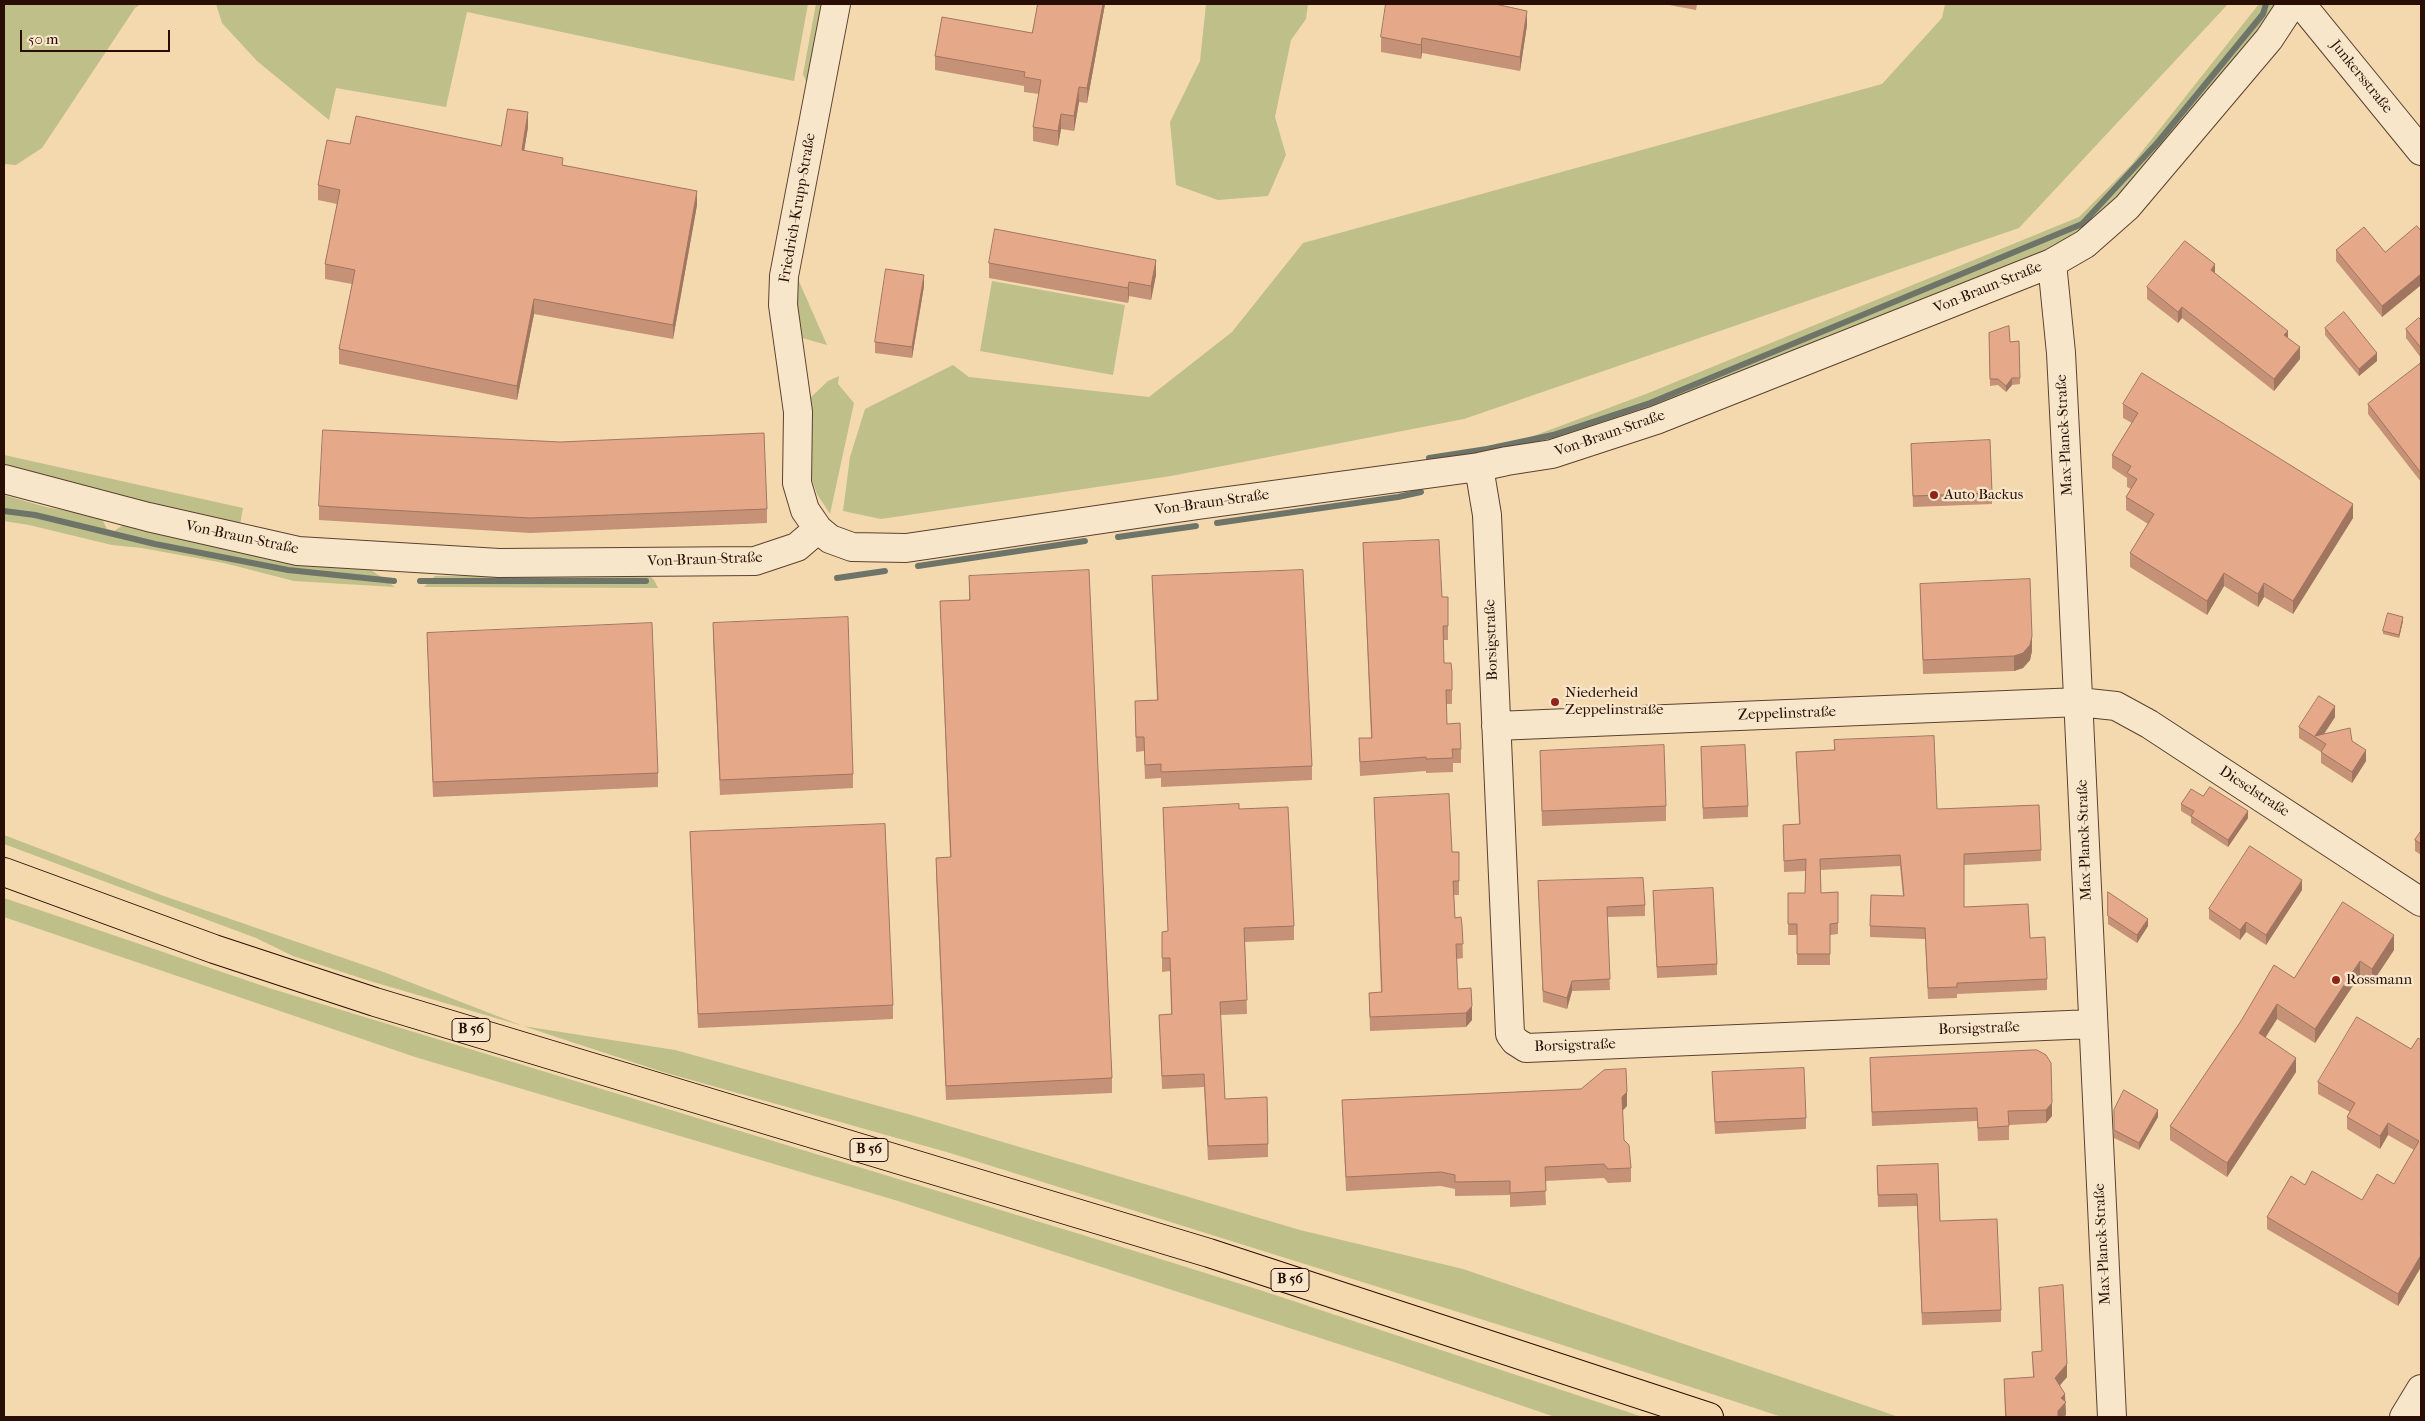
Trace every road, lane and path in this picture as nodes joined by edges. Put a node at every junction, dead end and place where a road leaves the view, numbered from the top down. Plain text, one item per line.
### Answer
1 (836, 4) edge
2 (2292, 4) edge
3 (2301, 4) edge
4 (2421, 151) edge
5 (2052, 262) junction
6 (1479, 467) junction
7 (4, 479) edge
8 (818, 529) junction
9 (2079, 702) junction
10 (1496, 726) junction
11 (4, 872) edge
12 (2421, 902) edge
13 (2092, 1024) junction
14 (2421, 1389) edge
15 (1709, 1417) edge
16 (2112, 1417) edge
17 (2404, 1417) edge

1 - 8 street, Friedrich-Krupp-Straße
2 - 5 street, Von-Braun-Straße
3 - 4 street, Junkersstraße
5 - 6 street, Von-Braun-Straße
5 - 9 street, Max-Planck-Straße
6 - 8 street, Von-Braun-Straße
6 - 10 street, Borsigstraße
7 - 8 street, Von-Braun-Straße
9 - 10 street, Zeppelinstraße
9 - 12 street, Dieselstraße
9 - 13 street, Max-Planck-Straße
10 - 13 street, Borsigstraße
11 - 15 highway, B 56
13 - 16 street, Max-Planck-Straße
14 - 17 street

